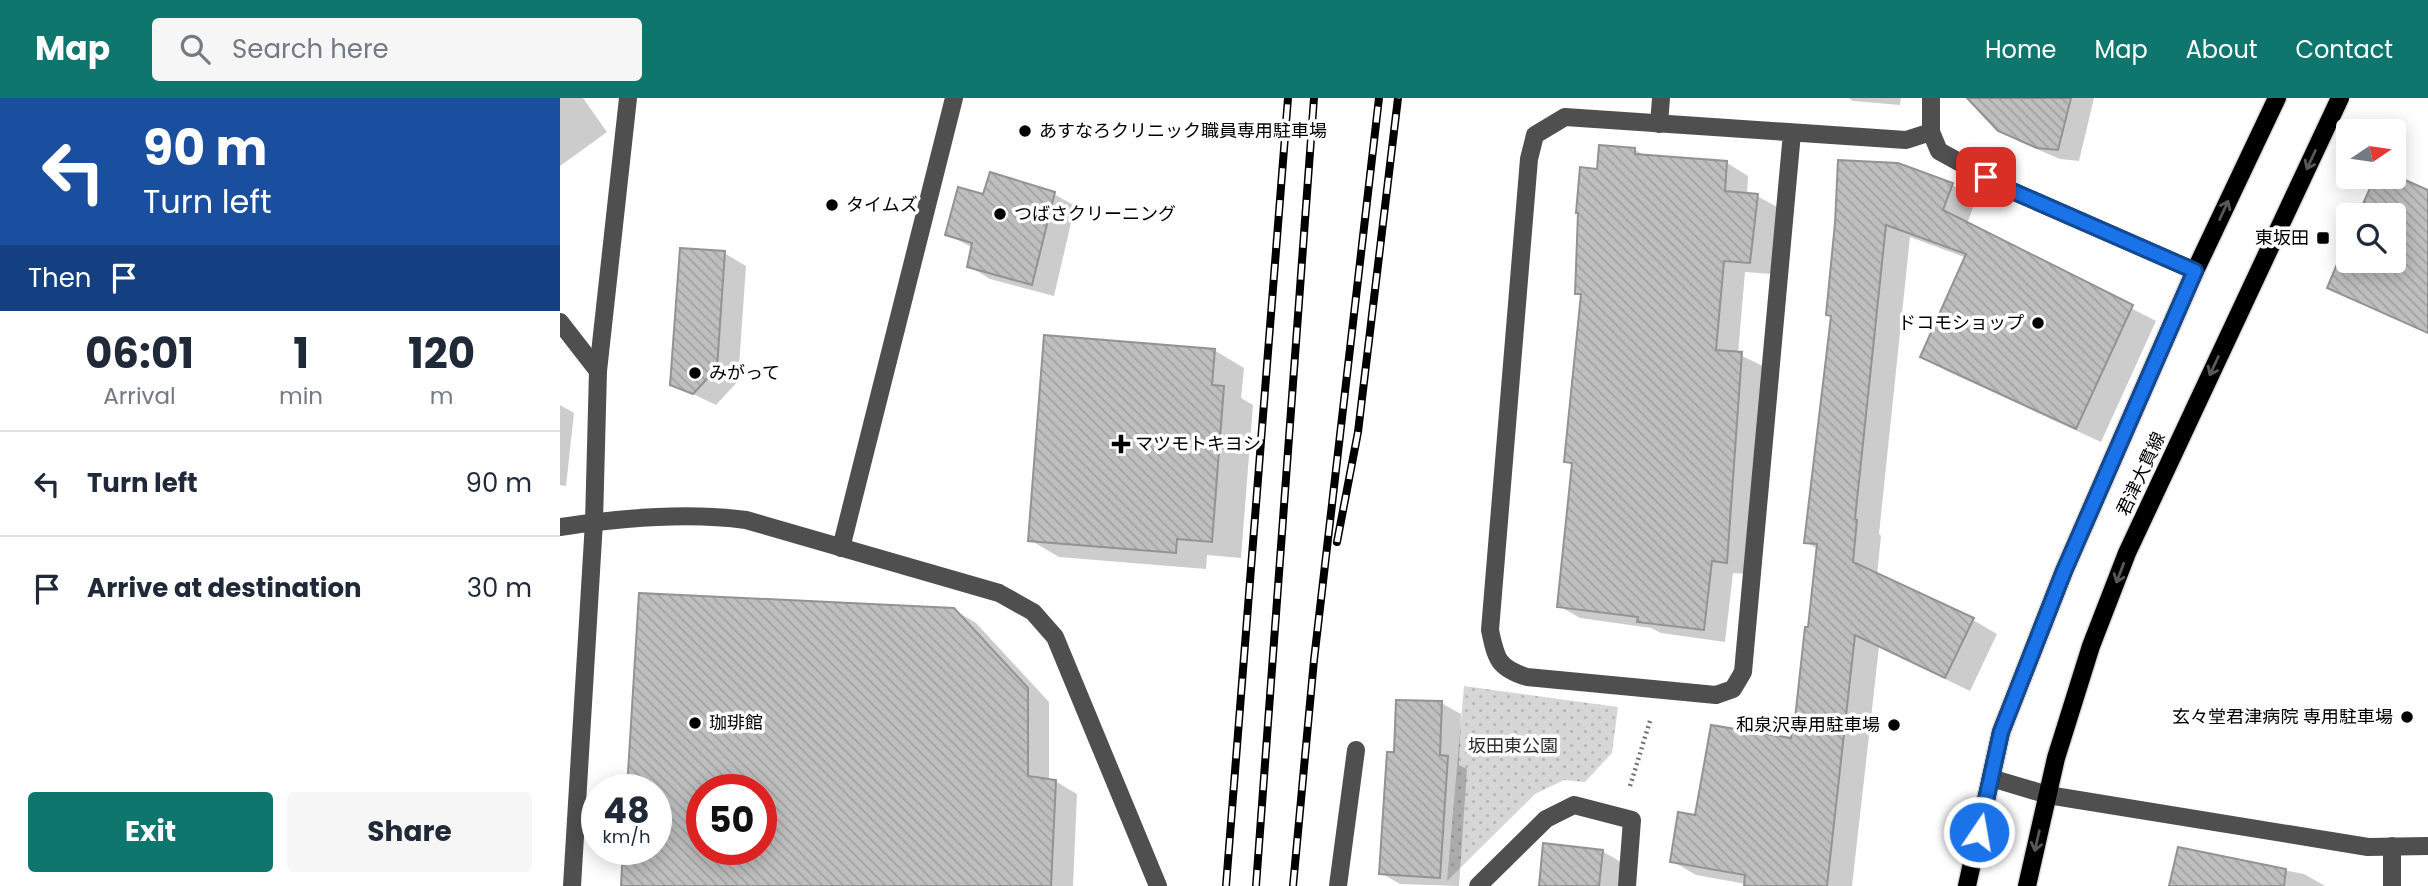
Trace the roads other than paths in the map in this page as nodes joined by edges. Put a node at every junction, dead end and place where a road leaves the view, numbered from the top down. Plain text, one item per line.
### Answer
1 (628, 98) edge
2 (954, 98) edge
3 (1661, 98) edge
4 (1931, 98) edge
5 (2277, 98) edge
6 (2340, 98) edge
7 (1659, 124) junction
8 (1931, 132) junction
9 (1792, 133) junction
10 (2195, 271) junction
11 (560, 322) edge
12 (598, 371) junction
13 (594, 522) junction
14 (560, 527) edge
15 (841, 548) junction
16 (1356, 750) dead end
17 (1991, 778) junction
18 (2048, 795) junction
19 (2392, 846) junction
20 (2428, 846) edge
21 (572, 886) edge
22 (1158, 886) edge
23 (1338, 886) edge
24 (1478, 886) edge
25 (1627, 886) edge
26 (1967, 886) edge
27 (2027, 886) edge
28 (2392, 886) edge

1 - 12 street
2 - 15 street
3 - 7 street
4 - 8 street
10 -> 5 main road, 君津大貫線
6 -> 18 main road, 君津大貫線
7 - 9 street
7 - 9 street
8 - 9 street
8 - 10 street
10 - 17 main road, 君津大貫線
11 - 12 street
12 - 13 street
13 - 14 street
13 - 15 street
13 - 21 street
15 - 22 street
16 - 23 street
17 - 18 street
17 - 26 main road, 君津大貫線
18 - 19 street
18 -> 27 main road, 君津大貫線
19 - 20 street
19 - 28 street
24 - 25 street

